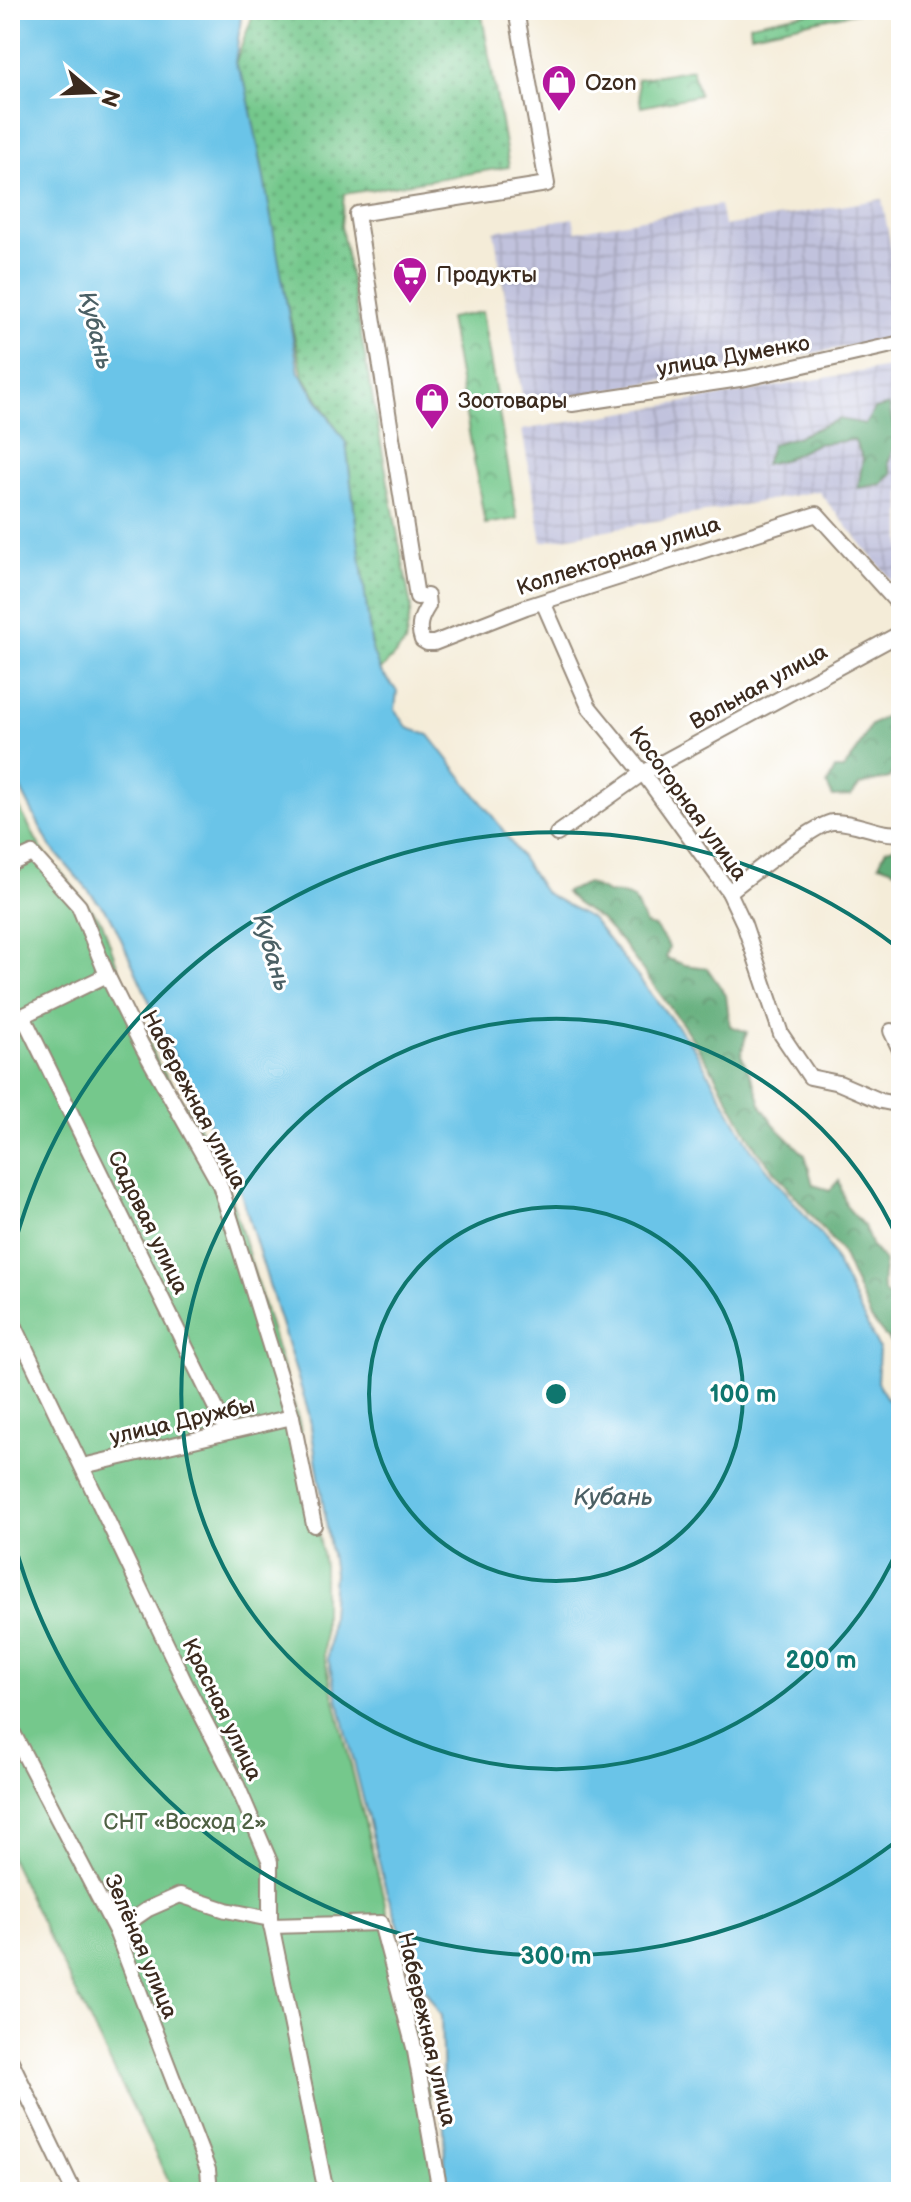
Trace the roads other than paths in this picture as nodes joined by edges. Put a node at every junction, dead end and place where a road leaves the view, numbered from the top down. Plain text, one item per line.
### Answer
1 (516, 10) edge
2 (901, 343) edge
3 (572, 404) dead end
4 (543, 602) junction
5 (901, 607) edge
6 (901, 633) edge
7 (643, 773) junction
8 (901, 833) edge
9 (557, 834) dead end
10 (10, 864) edge
11 (729, 892) junction
12 (107, 975) junction
13 (16, 1019) edge
14 (891, 1031) dead end
15 (901, 1052) edge
16 (901, 1105) edge
17 (10, 1316) edge
18 (292, 1417) junction
19 (227, 1431) junction
20 (83, 1466) junction
21 (314, 1525) dead end
22 (10, 1727) edge
23 (270, 1923) junction
24 (116, 1931) junction
25 (10, 2059) edge
26 (74, 2192) edge
27 (210, 2192) edge
28 (326, 2192) edge
29 (440, 2192) edge

1 - 4 street, Коллекторная улица
2 - 3 street, улица Думенко
4 - 5 street, Коллекторная улица
4 - 7 street, Косогорная улица
6 - 7 street, Вольная улица
7 - 9 street, Вольная улица
7 - 11 street, Косогорная улица
8 - 11 street
10 - 12 street, Набережная улица
11 - 16 street, Косогорная улица
12 - 13 street
12 - 18 street, Набережная улица
13 - 19 street, Садовая улица
14 - 15 street
17 - 20 street, Красная улица
18 - 19 street, улица Дружбы
18 - 21 street, Набережная улица
19 - 20 street, улица Дружбы
20 - 23 street, Красная улица
22 - 24 street, Зелёная улица
23 - 24 street
23 - 28 street, Красная улица
23 - 29 street, Набережная улица
24 - 27 street, Зелёная улица
25 - 26 street

